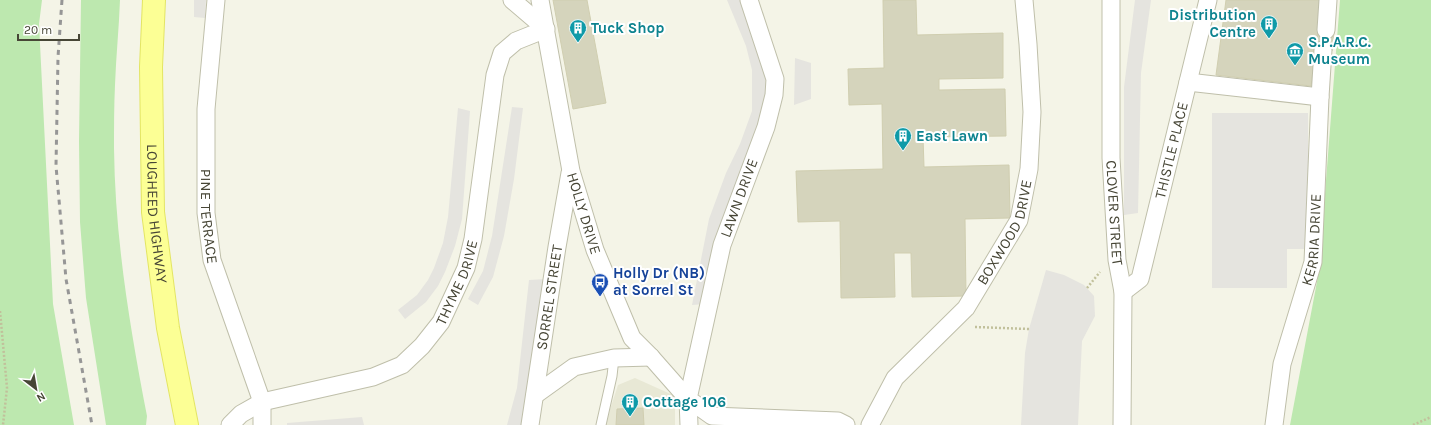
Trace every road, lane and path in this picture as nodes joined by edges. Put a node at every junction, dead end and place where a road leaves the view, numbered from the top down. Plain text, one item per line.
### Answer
1 (154, 0) edge
2 (216, 0) edge
3 (512, 0) edge
4 (540, 0) edge
5 (749, 0) edge
6 (1024, 0) edge
7 (1111, 0) edge
8 (1208, 0) edge
9 (1328, 0) edge
10 (546, 29) junction
11 (1326, 30) dead end
12 (1323, 50) dead end
13 (1188, 82) junction
14 (1320, 97) junction
15 (570, 171) junction
16 (1123, 292) junction
17 (0, 312) edge
18 (948, 326) junction
19 (1030, 329) dead end
20 (651, 357) junction
21 (614, 358) junction
22 (535, 395) junction
23 (688, 399) junction
24 (262, 402) junction
25 (1431, 417) edge
26 (3, 425) edge
27 (187, 425) edge
28 (230, 425) edge
29 (262, 425) edge
30 (530, 425) edge
31 (601, 425) edge
32 (689, 425) edge
33 (846, 425) edge
34 (870, 425) edge
35 (1122, 425) edge
36 (1274, 425) edge
37 (1413, 425) edge

1 - 27 main road, LOUGHEED HIGHWAY
2 - 24 street, PINE TERRACE
3 - 10 street
4 - 10 street, HOLLY DRIVE
5 - 23 street, LAWN DRIVE
6 - 18 street, BOXWOOD DRIVE
7 - 16 street, CLOVER STREET
8 - 13 street, THISTLE PLACE
9 - 11 street
10 - 15 street, HOLLY DRIVE
10 - 24 street, THYME DRIVE
12 - 14 street, KERRIA DRIVE
13 - 14 street
13 - 16 street, THISTLE PLACE
14 - 36 street, KERRIA DRIVE
15 - 20 street, HOLLY DRIVE
15 - 22 street, SORREL STREET
16 - 35 street, CLOVER STREET
17 - 26 path
18 - 19 path
18 - 34 street, BOXWOOD DRIVE
20 - 21 street
20 - 23 street, HOLLY DRIVE
21 - 22 street
21 - 31 lane
22 - 30 street, SORREL STREET
23 - 32 street
23 - 33 street, HOLLY DRIVE
24 - 28 street, THYME DRIVE
24 - 29 street, PINE TERRACE
25 - 37 path

